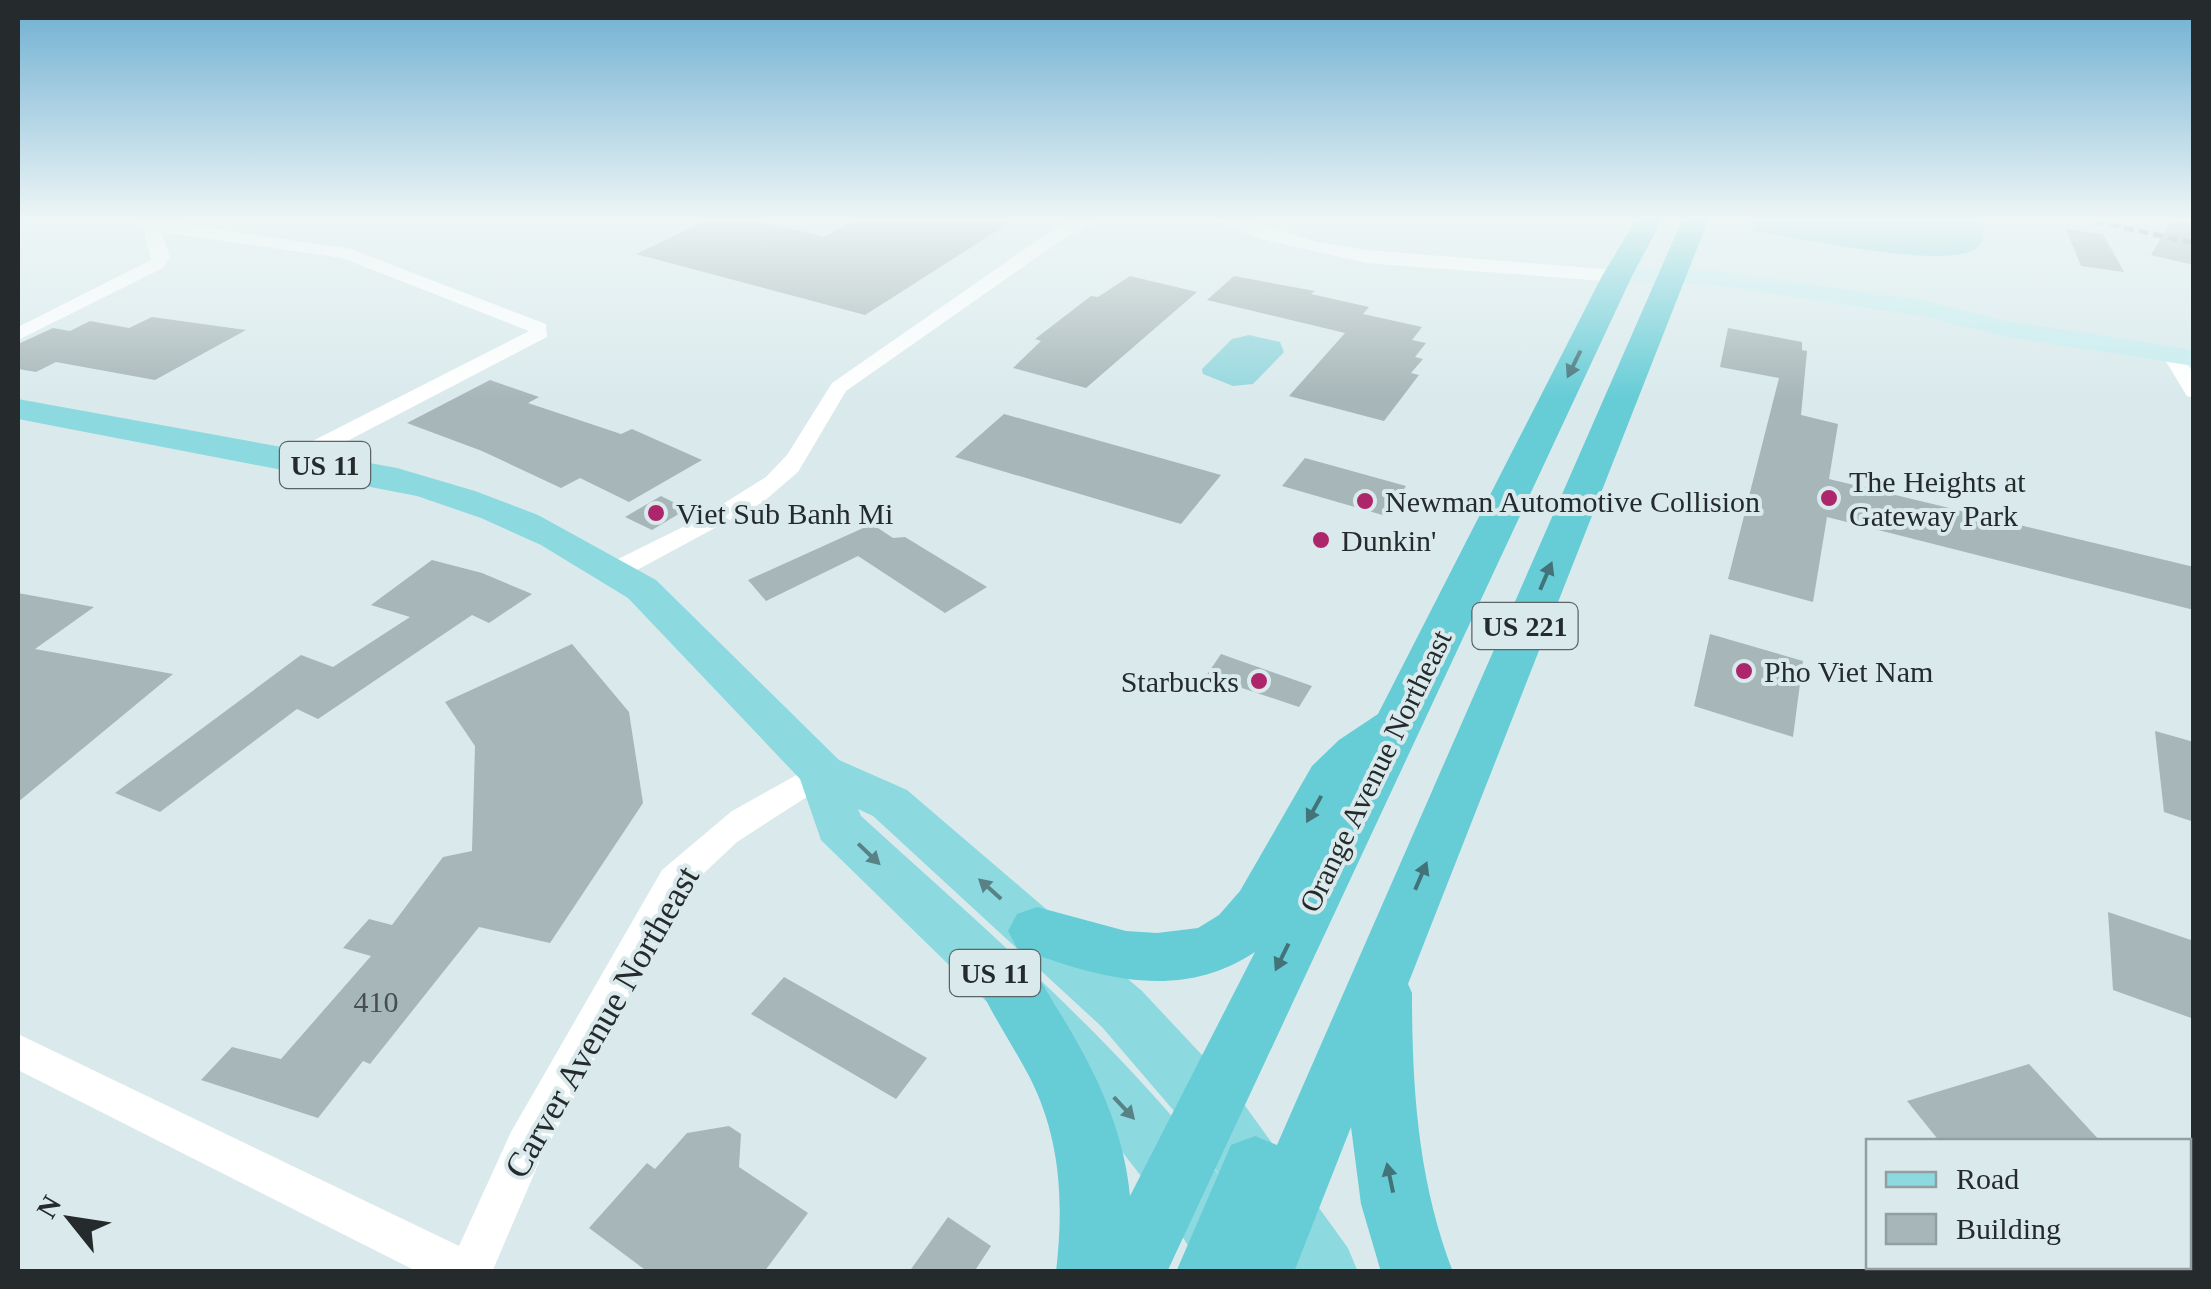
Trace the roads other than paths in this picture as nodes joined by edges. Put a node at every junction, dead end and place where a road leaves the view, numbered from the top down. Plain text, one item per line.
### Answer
1 (129, 278) edge
2 (411, 278) edge
3 (995, 278) edge
4 (1616, 278) edge
5 (1639, 278) edge
6 (1669, 278) edge
7 (1668, 281) junction
8 (18, 334) edge
9 (2183, 356) edge
10 (2194, 392) edge
11 (18, 409) edge
12 (295, 460) junction
13 (616, 571) junction
14 (1403, 713) junction
15 (822, 772) junction
16 (1024, 960) junction
17 (1383, 966) junction
18 (18, 1051) edge
19 (1208, 1105) junction
20 (1178, 1172) junction
21 (1246, 1239) edge
22 (468, 1272) edge
23 (1092, 1272) edge
24 (1130, 1272) edge
25 (1324, 1272) edge
26 (1416, 1272) edge

1 - 8 street
2 - 12 street
3 - 13 street
4 -> 14 highway, Orange Avenue Northeast / US 221
5 - 7 main road
6 - 7 highway, US 221
7 - 9 main road
17 -> 7 highway, US 221
9 - 10 street
11 - 12 main road, US 11
12 - 13 main road, US 11
13 - 15 main road, US 11
14 -> 16 highway
14 -> 19 highway, Orange Avenue Northeast / US 221
15 - 16 main road, US 11
15 - 22 street, Carver Avenue Northeast
16 - 19 main road, US 11
16 -> 20 main road, US 11
16 - 23 highway
17 - 21 highway, US 221
26 -> 17 highway
18 - 22 street
19 - 20 highway, Orange Avenue Northeast / US 221
19 - 21 main road, US 11
20 - 21 main road, US 11
20 - 24 highway, Orange Avenue Northeast
21 - 25 main road, US 11

